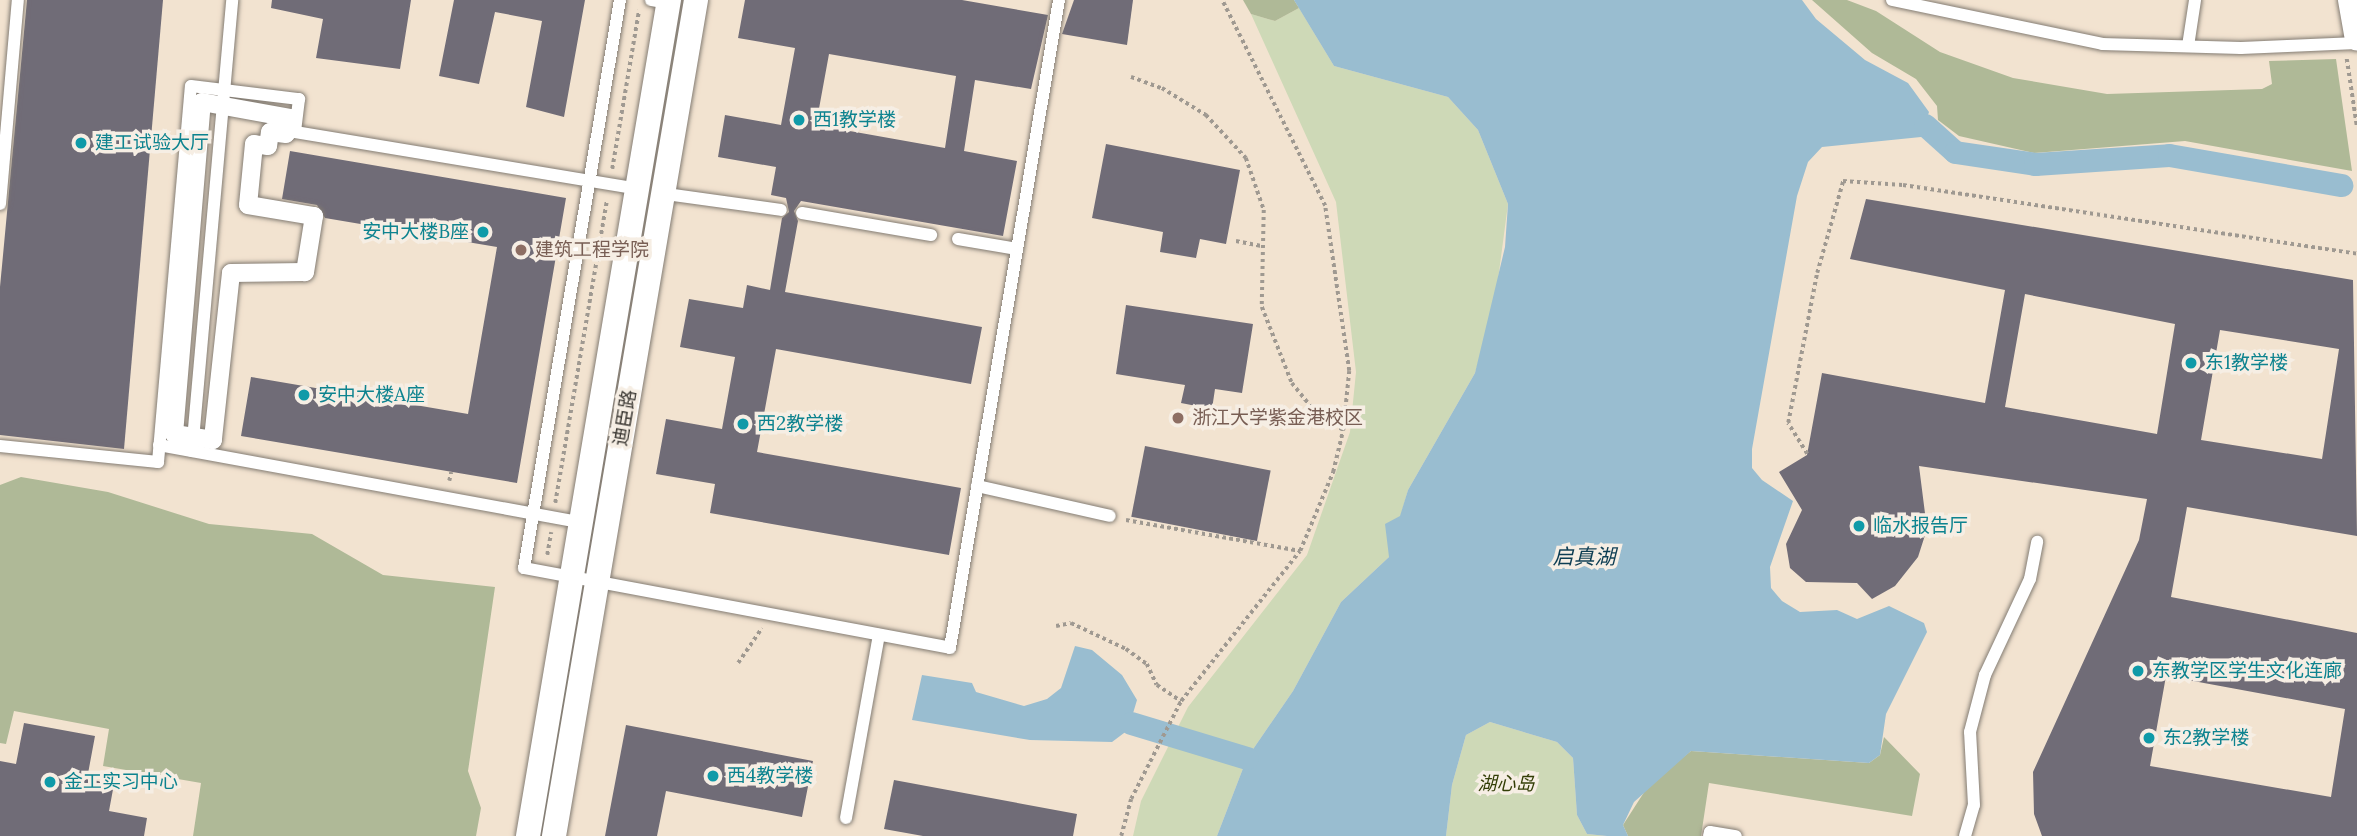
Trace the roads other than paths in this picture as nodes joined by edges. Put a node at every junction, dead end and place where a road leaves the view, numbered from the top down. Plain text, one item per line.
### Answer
1 (18, 0) edge
2 (232, 0) edge
3 (620, 0) edge
4 (696, 0) edge
5 (1059, 0) edge
6 (1892, 0) edge
7 (2195, 0) edge
8 (2350, 0) edge
9 (662, 1) edge
10 (2353, 41) edge
11 (2188, 46) junction
12 (224, 98) junction
13 (590, 180) junction
14 (638, 189) junction
15 (663, 193) junction
16 (0, 204) edge
17 (781, 210) dead end
18 (802, 213) dead end
19 (931, 235) dead end
20 (958, 239) dead end
21 (1017, 249) junction
22 (193, 444) junction
23 (159, 445) junction
24 (0, 446) edge
25 (977, 486) junction
26 (533, 513) junction
27 (1110, 516) road end
28 (582, 523) junction
29 (2037, 542) dead end
30 (572, 576) junction
31 (597, 581) junction
32 (879, 635) junction
33 (846, 818) dead end
34 (528, 836) edge
35 (554, 836) edge
36 (1709, 836) edge
37 (1736, 836) edge
38 (1965, 836) edge

1 - 16 lane
2 - 12 lane
3 - 13 lane
4 - 15 street, 迪臣路
5 - 21 lane
6 - 11 lane
7 - 11 lane
8 - 10 street
9 - 14 street, 迪臣路
10 - 11 lane
12 - 13 lane
12 - 22 street
12 - 22 street
12 - 23 lane
13 - 14 lane
13 - 26 lane
14 - 15 lane
14 - 28 street, 迪臣路
15 - 17 lane
15 - 31 street, 迪臣路
18 - 19 lane
20 - 21 lane
21 - 25 lane
22 - 23 lane
22 - 26 lane
23 - 24 lane
25 - 27 lane
25 - 32 lane
26 - 28 lane
26 - 30 lane
28 - 30 street, 迪臣路
29 - 38 lane
30 - 31 lane
30 - 34 street, 迪臣路
31 - 32 lane
31 - 35 street, 迪臣路
32 - 33 lane
36 - 37 lane

